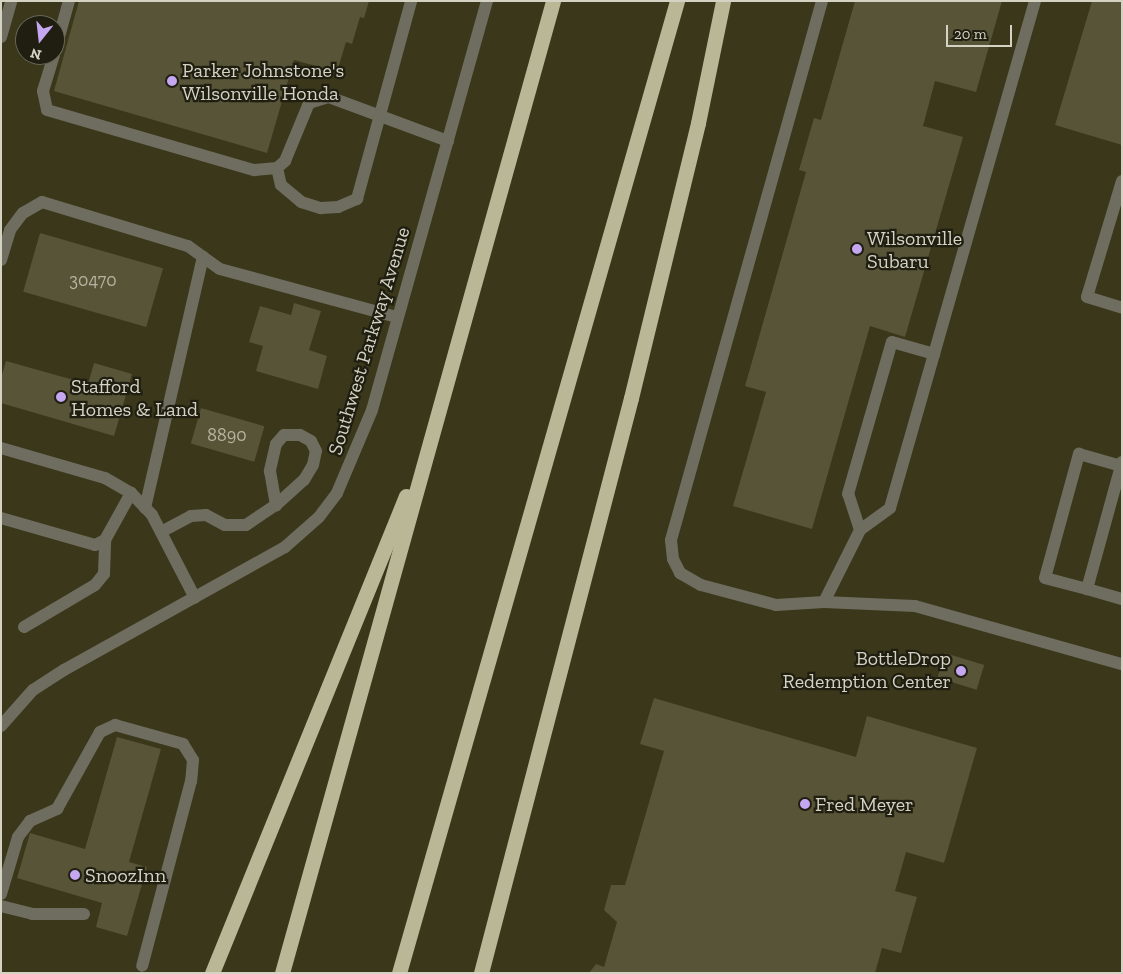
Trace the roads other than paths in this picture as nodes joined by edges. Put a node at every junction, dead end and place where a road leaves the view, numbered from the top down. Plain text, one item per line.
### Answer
1 (11, 1) edge
2 (69, 1) edge
3 (411, 1) edge
4 (488, 1) edge
5 (553, 1) edge
6 (677, 1) edge
7 (723, 1) edge
8 (822, 1) edge
9 (1035, 1) edge
10 (65, 15) edge
11 (1, 37) edge
12 (51, 65) edge
13 (378, 116) junction
14 (448, 141) junction
15 (277, 168) junction
16 (1122, 181) edge
17 (203, 258) junction
18 (1, 260) edge
19 (1122, 308) edge
20 (397, 317) junction
21 (934, 354) junction
22 (432, 434) junction
23 (1, 448) edge
24 (1121, 464) edge
25 (131, 493) junction
26 (276, 505) junction
27 (145, 508) junction
28 (1, 518) edge
29 (860, 530) junction
30 (161, 532) junction
31 (105, 540) junction
32 (1087, 589) junction
33 (195, 598) junction
34 (1122, 599) edge
35 (824, 602) junction
36 (24, 627) dead end
37 (1122, 664) edge
38 (1, 726) edge
39 (1, 894) edge
40 (1, 906) edge
41 (84, 914) dead end
42 (142, 966) dead end
43 (212, 973) edge
44 (282, 973) edge
45 (398, 973) edge
46 (481, 973) edge

1 - 11 street
2 - 10 street
3 - 13 street
4 - 14 street, Southwest Parkway Avenue
5 - 22 highway
6 - 45 highway
7 - 46 highway
8 - 35 street
9 - 21 street
12 - 15 street
13 - 14 street
13 - 15 street
13 - 15 street
14 - 20 street, Southwest Parkway Avenue
16 - 19 street
17 - 18 street
17 - 20 street
17 - 27 street
20 - 33 street, Southwest Parkway Avenue
21 - 29 street
21 - 29 street
22 - 43 highway
22 - 44 highway
23 - 25 street
24 - 32 street
24 - 32 street
25 - 27 street
25 - 31 street
26 - 26 street
26 - 30 street
27 - 30 street
28 - 31 street
29 - 35 street
30 - 33 street
31 - 36 street
32 - 34 street
33 - 38 street, Southwest Parkway Avenue
35 - 37 street
39 - 42 street
40 - 41 street

